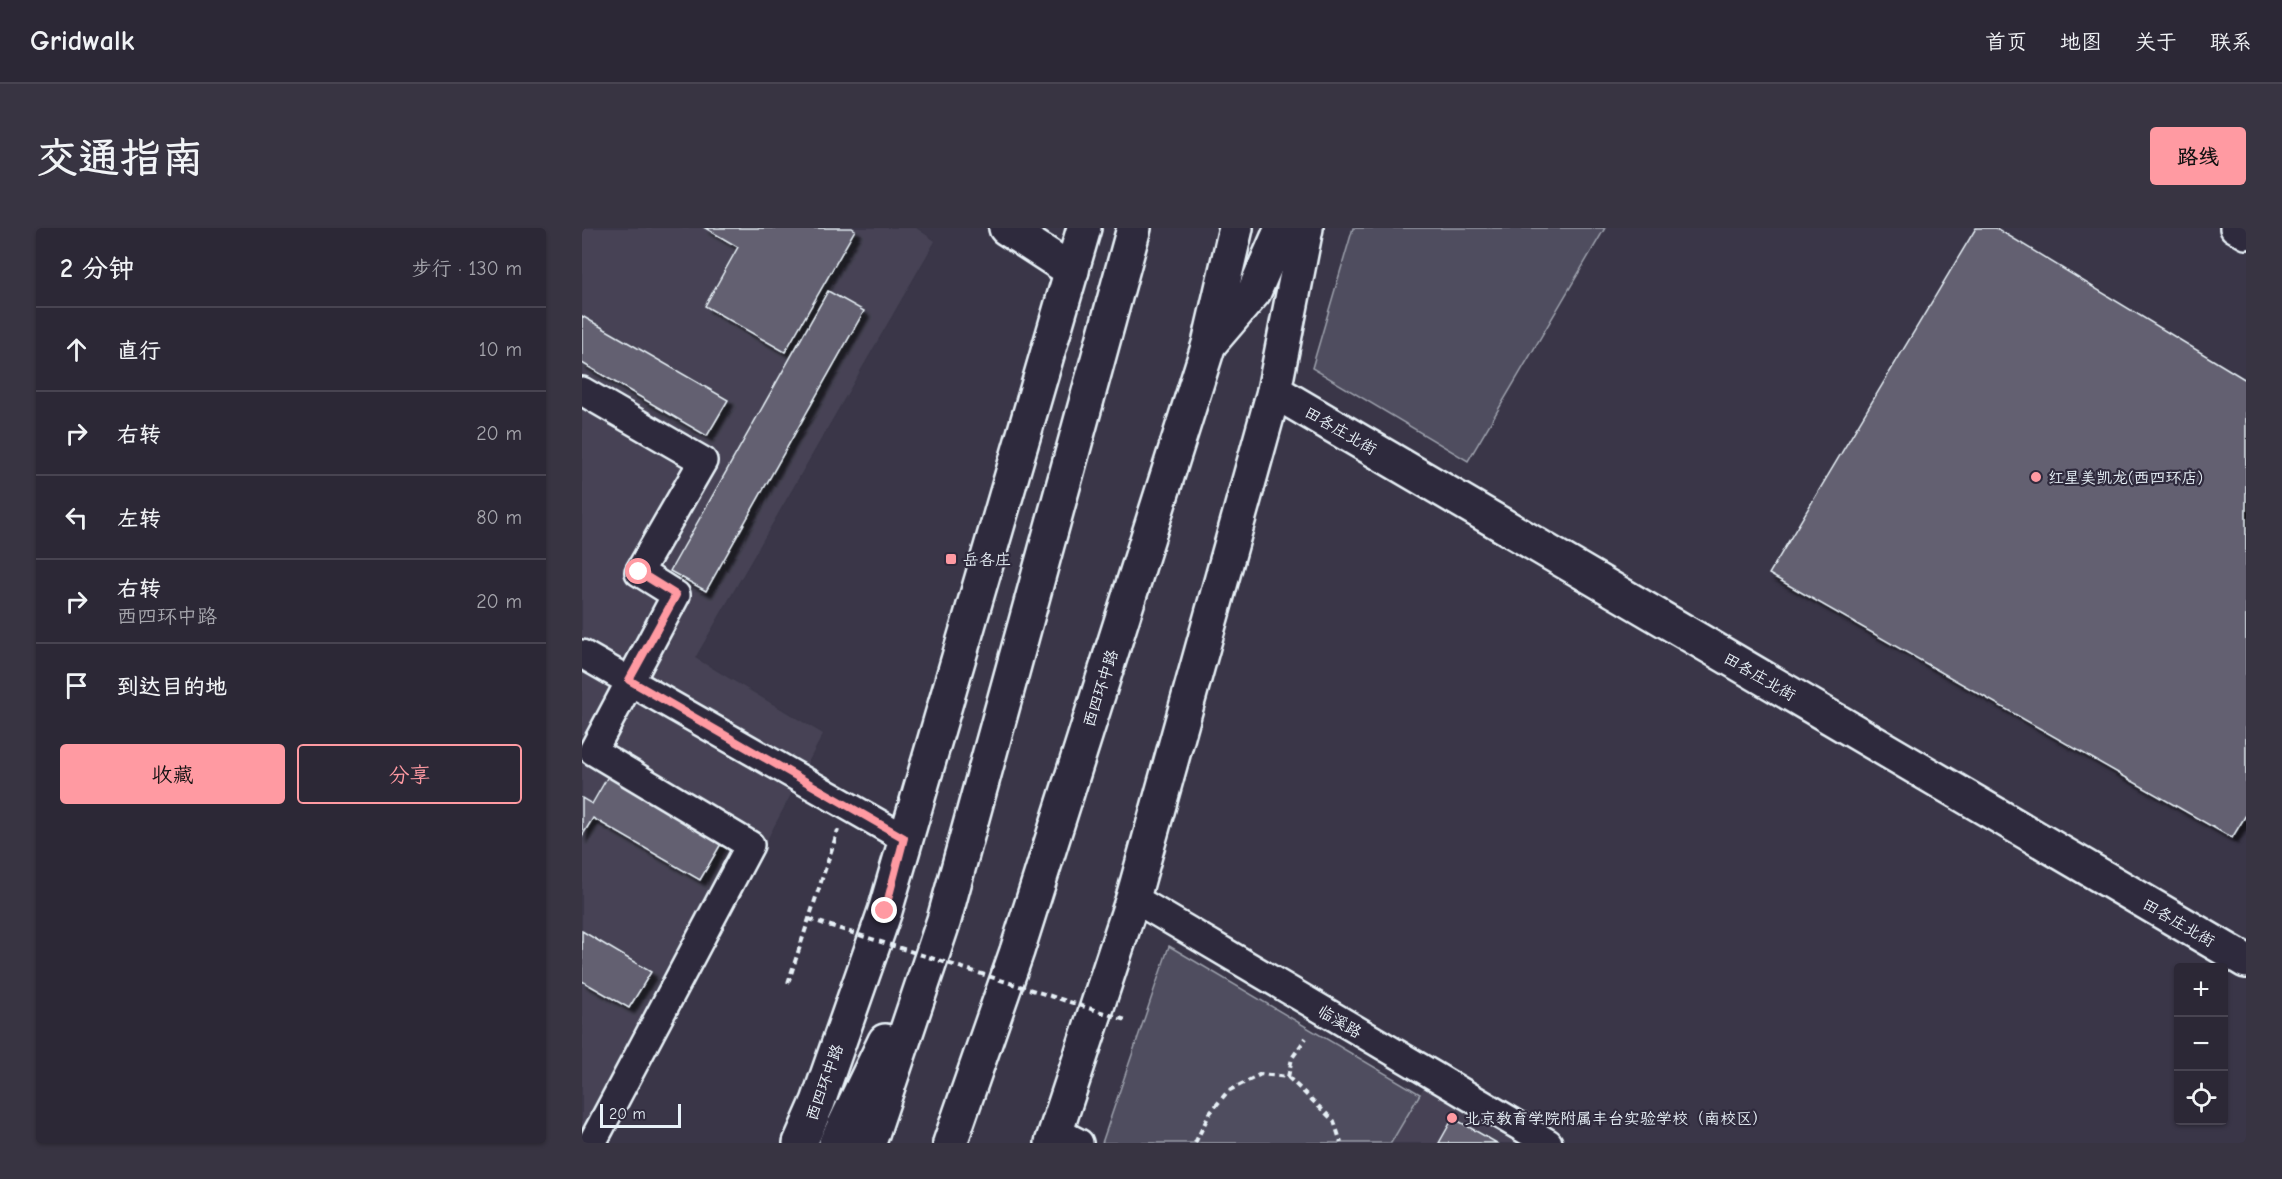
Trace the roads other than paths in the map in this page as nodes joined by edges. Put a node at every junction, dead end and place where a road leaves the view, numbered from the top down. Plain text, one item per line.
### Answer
1 (1006, 228) edge
2 (1084, 228) edge
3 (1134, 228) edge
4 (1236, 228) edge
5 (1282, 228) edge
6 (1306, 228) edge
7 (2234, 228) edge
8 (2246, 235) edge
9 (1072, 271) junction
10 (1209, 344) junction
11 (582, 391) edge
12 (1274, 391) junction
13 (582, 654) edge
14 (629, 680) junction
15 (904, 838) junction
16 (1133, 898) junction
17 (944, 921) junction
18 (2246, 961) edge
19 (1062, 1139) edge
20 (592, 1143) edge
21 (800, 1143) edge
22 (836, 1143) edge
23 (869, 1143) edge
24 (950, 1143) edge
25 (1548, 1143) edge

1 - 9 main road
2 - 9 main road, 西四环中路
3 - 17 main road
4 - 10 main road, 西四环中路
5 - 10 main road
6 - 12 main road
7 - 8 street
9 - 15 main road, 西四环中路
10 - 24 main road, 西四环中路
11 - 14 street
12 - 16 main road
12 - 18 main road, 田各庄北街
13 - 14 street
14 - 15 street
14 - 20 street
15 - 21 main road, 西四环中路
16 - 19 main road
16 - 25 street, 临溪路
17 - 22 main road
17 - 23 main road

